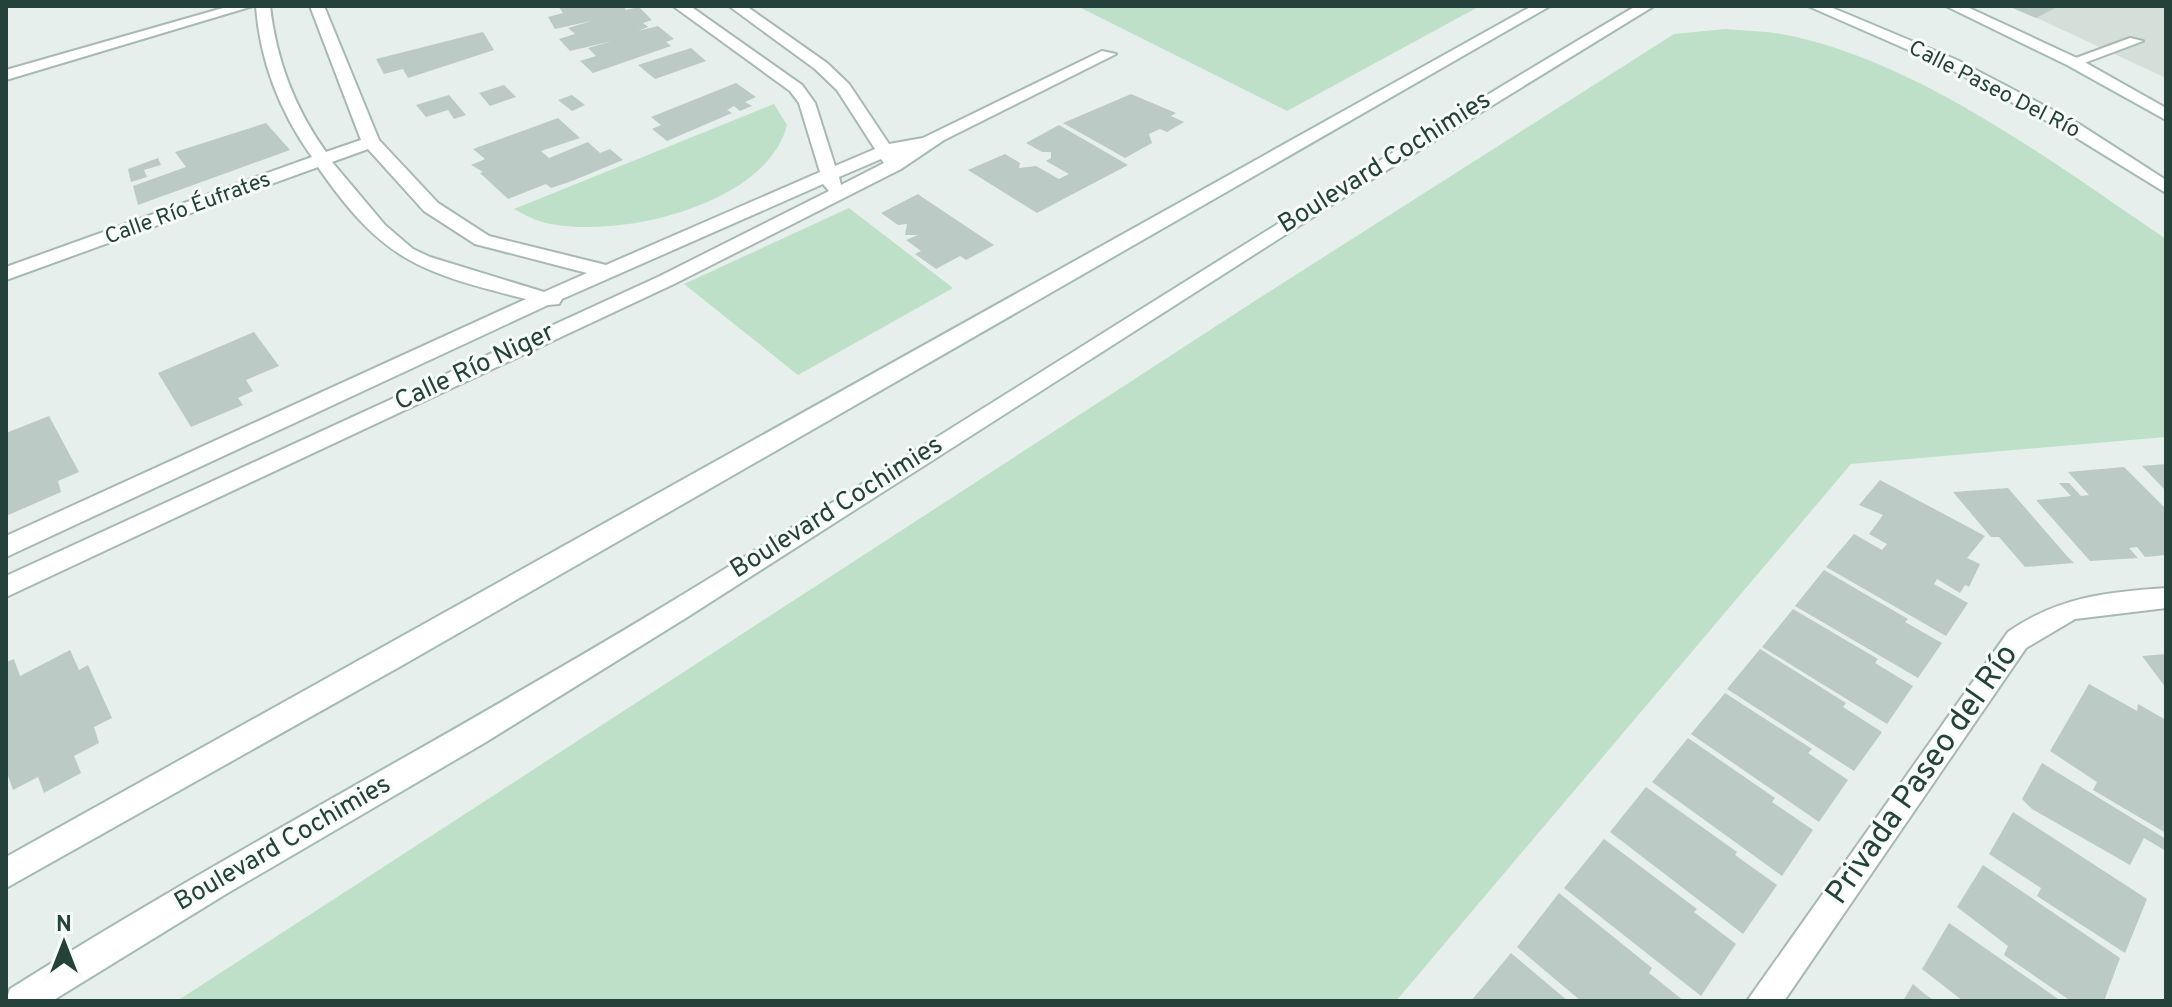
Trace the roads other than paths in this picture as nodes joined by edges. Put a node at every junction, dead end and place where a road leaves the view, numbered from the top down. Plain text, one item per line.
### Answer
1 (246, 6) edge
2 (263, 6) edge
3 (317, 6) edge
4 (705, 6) edge
5 (771, 6) edge
6 (1543, 6) edge
7 (1647, 6) edge
8 (1815, 6) edge
9 (1953, 6) edge
10 (684, 9) edge
11 (743, 10) edge
12 (711, 28) junction
13 (2135, 41) dead end
14 (1108, 54) dead end
15 (2073, 62) junction
16 (6, 75) edge
17 (2166, 115) edge
18 (371, 142) junction
19 (889, 158) junction
20 (324, 160) junction
21 (827, 176) junction
22 (2166, 188) edge
23 (837, 195) junction
24 (612, 272) junction
25 (6, 274) edge
26 (667, 280) junction
27 (547, 299) junction
28 (596, 312) junction
29 (189, 462) junction
30 (205, 496) junction
31 (6, 547) edge
32 (6, 587) edge
33 (2166, 598) edge
34 (6, 873) edge
35 (22, 1001) edge
36 (1764, 1001) edge

1 - 16 street
2 - 20 street
3 - 18 street
4 - 10 street
5 - 11 street
6 - 34 street, Boulevard Cochimies
7 - 35 street, Boulevard Cochimies
8 - 22 street, Calle Paseo Del Río
9 - 15 street
10 - 12 street
11 - 12 street
11 - 19 street
12 - 21 street
13 - 15 street
14 - 19 street, Calle Río Niger
15 - 17 street
18 - 20 street, Calle Río Éufrates
18 - 24 street
19 - 21 street, Calle Río Niger
19 - 23 street, Calle Río Niger
20 - 25 street, Calle Río Éufrates
20 - 27 street
21 - 23 street
21 - 24 street, Calle Río Niger
23 - 26 street, Calle Río Niger
24 - 26 street
24 - 27 street, Calle Río Niger
26 - 28 street, Calle Río Niger
27 - 28 street
27 - 29 street, Calle Río Niger
28 - 30 street, Calle Río Niger
29 - 30 street
29 - 31 street, Calle Río Niger
30 - 32 street, Calle Río Niger
33 - 36 street, Privada Paseo del Río

